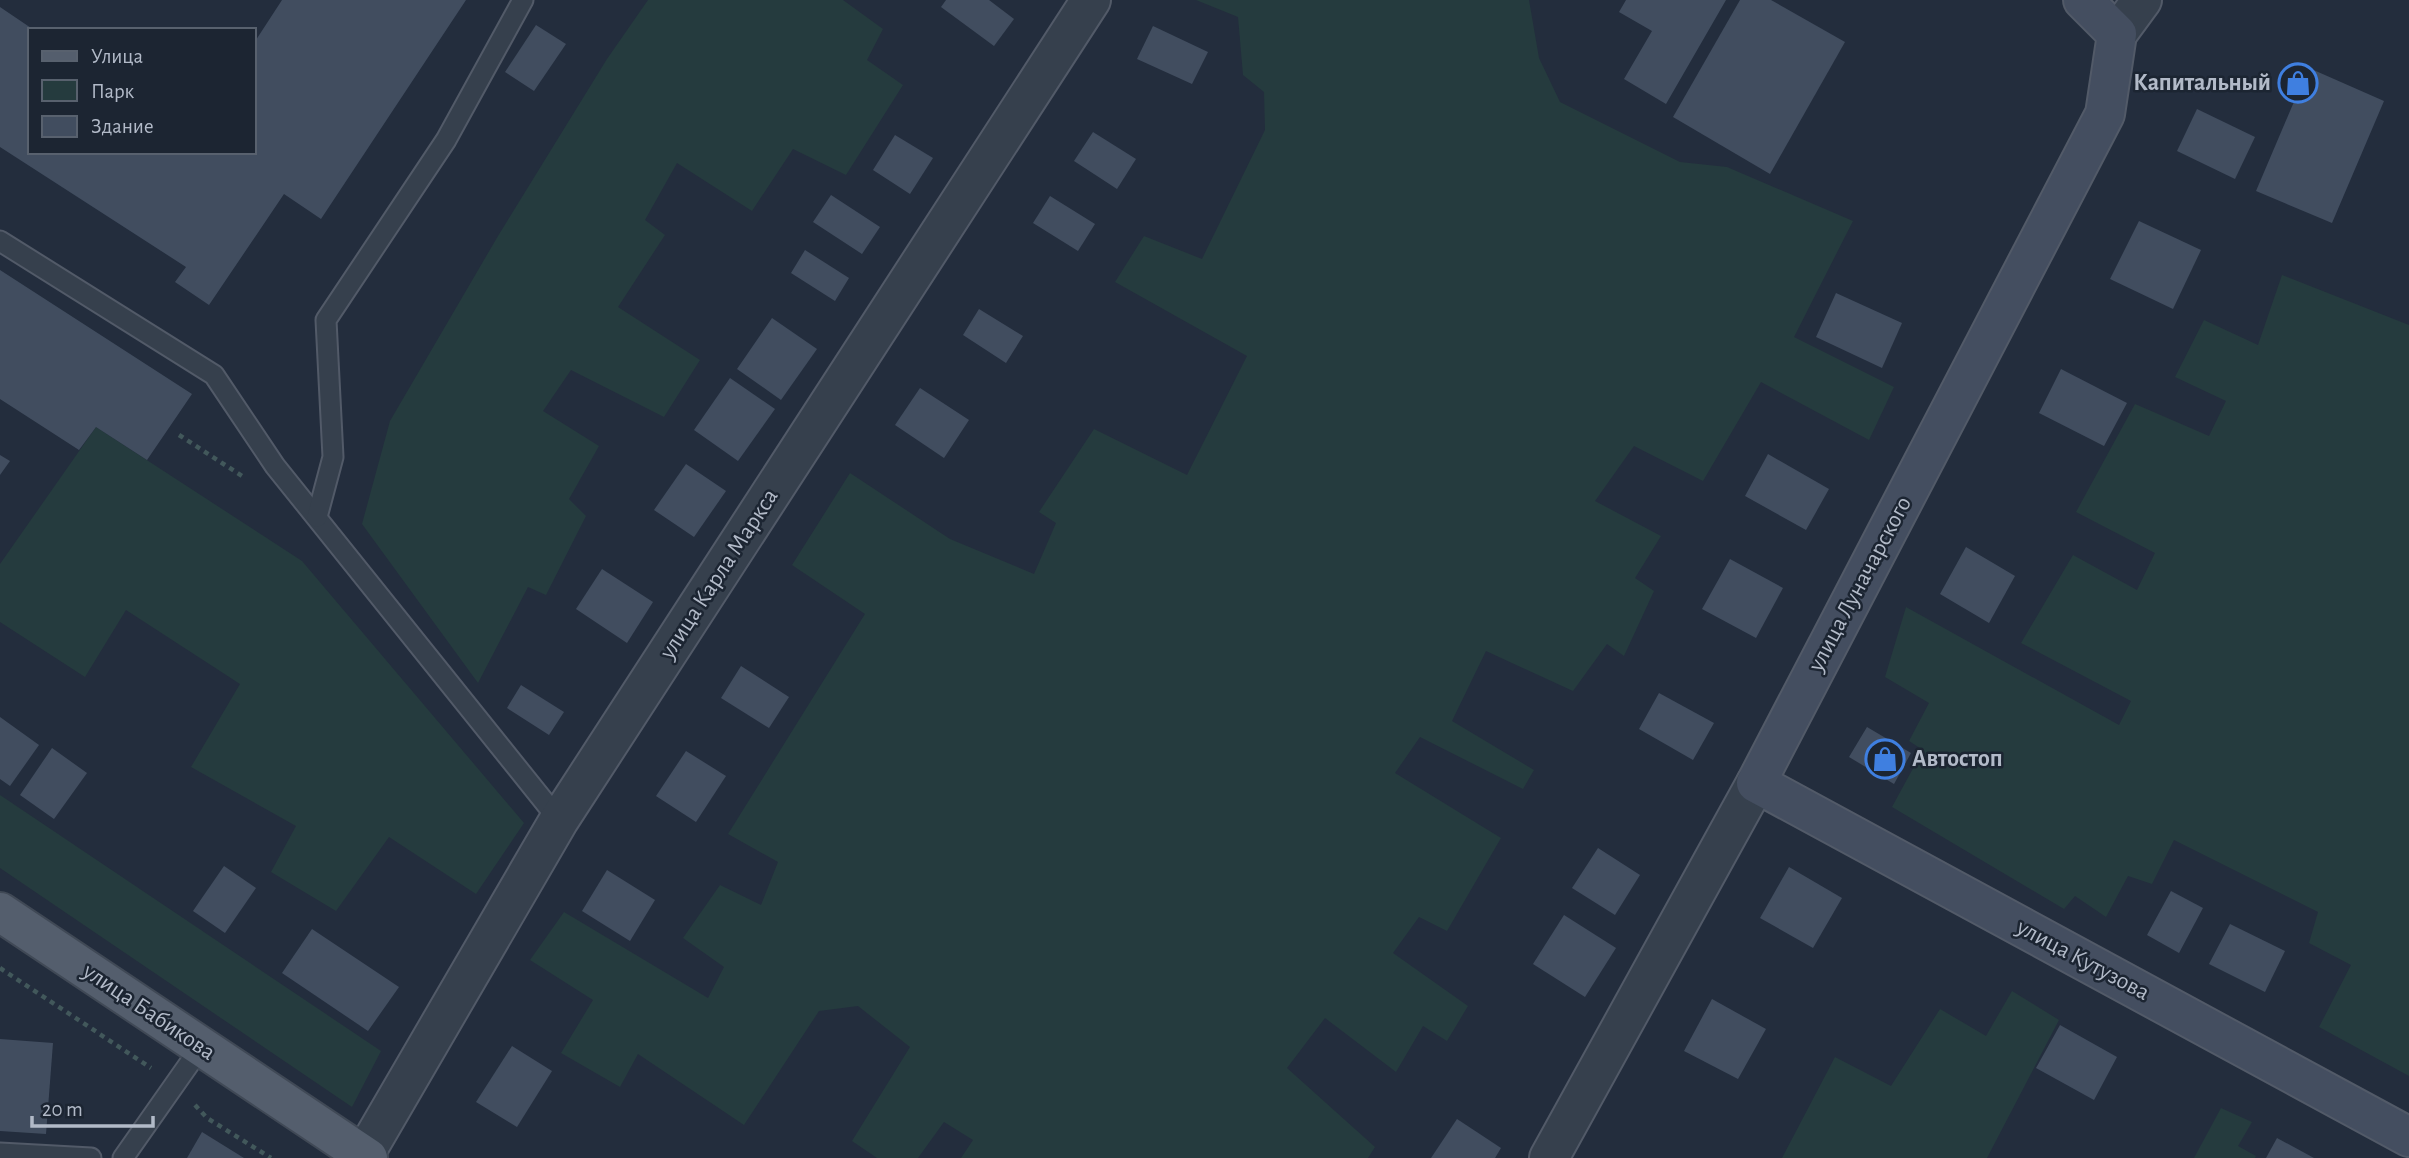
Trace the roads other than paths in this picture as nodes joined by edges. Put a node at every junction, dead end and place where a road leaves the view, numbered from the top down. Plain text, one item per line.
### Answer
1 (523, 0) edge
2 (1091, 0) edge
3 (2083, 0) edge
4 (2143, 0) edge
5 (2117, 34) junction
6 (0, 241) edge
7 (317, 517) junction
8 (1756, 783) junction
9 (559, 821) junction
10 (0, 912) edge
11 (201, 1046) junction
12 (2409, 1137) edge
13 (0, 1153) edge
14 (365, 1157) edge
15 (91, 1158) edge
16 (123, 1158) edge
17 (1549, 1158) edge

1 - 7 lane
2 - 9 street, улица Карла Маркса
3 - 5 street
4 - 5 street, улица Луначарского
5 - 8 street, улица Луначарского
6 - 7 lane
7 - 9 lane
8 - 12 street, улица Кутузова
8 - 17 street, улица Луначарского
9 - 14 street, улица Карла Маркса
10 - 11 main road, улица Бабикова
11 - 14 main road, улица Бабикова
11 - 16 lane
13 - 15 lane

